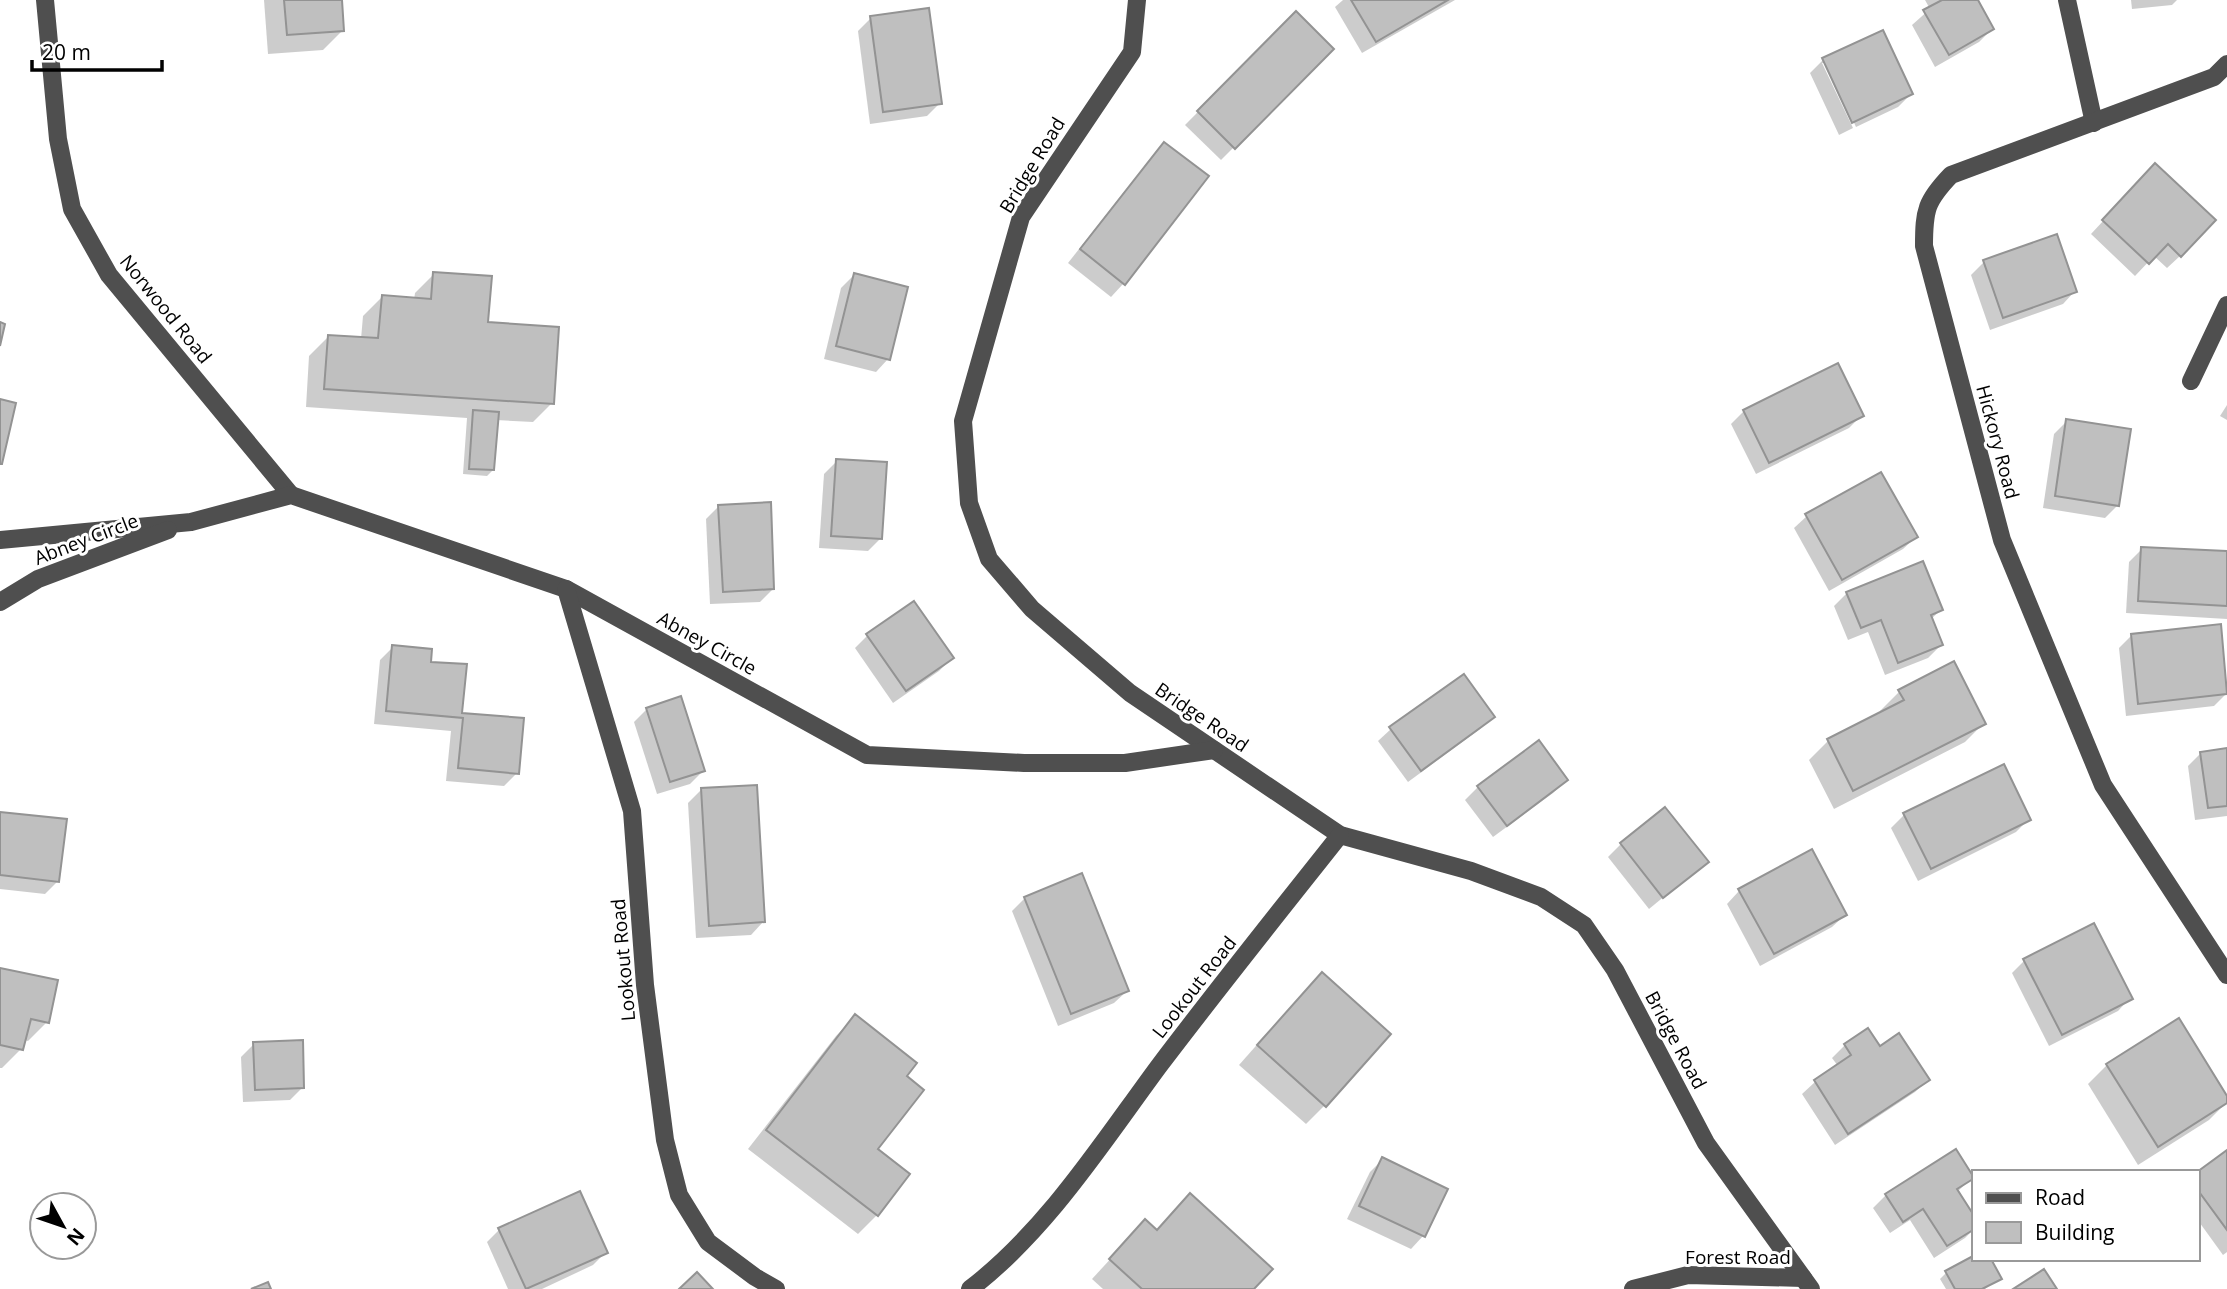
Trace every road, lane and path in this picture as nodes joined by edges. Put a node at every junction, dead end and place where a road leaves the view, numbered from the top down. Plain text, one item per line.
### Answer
1 (45, 0) edge
2 (1137, 0) edge
3 (2067, 0) edge
4 (2227, 64) edge
5 (2220, 78) edge
6 (2094, 123) junction
7 (2227, 305) edge
8 (2191, 381) dead end
9 (291, 495) junction
10 (191, 522) junction
11 (0, 540) edge
12 (566, 589) junction
13 (0, 602) edge
14 (1214, 750) junction
15 (1340, 835) junction
16 (2227, 975) edge
17 (1807, 1283) edge
18 (776, 1289) edge
19 (970, 1289) edge
20 (1633, 1289) edge

1 - 9 street, Norwood Road
2 - 14 street, Bridge Road
3 - 6 street
4 - 5 street, Hickory Road
5 - 6 street, Hickory Road
6 - 16 street, Hickory Road
7 - 8 street
9 - 10 street, Abney Circle
9 - 12 street, Abney Circle
10 - 11 street, Abney Circle
10 - 13 street, Abney Circle
12 - 14 street, Abney Circle
12 - 18 street, Lookout Road
14 - 15 street, Bridge Road
15 - 17 street, Bridge Road
15 - 19 street, Lookout Road
17 - 20 street, Forest Road

